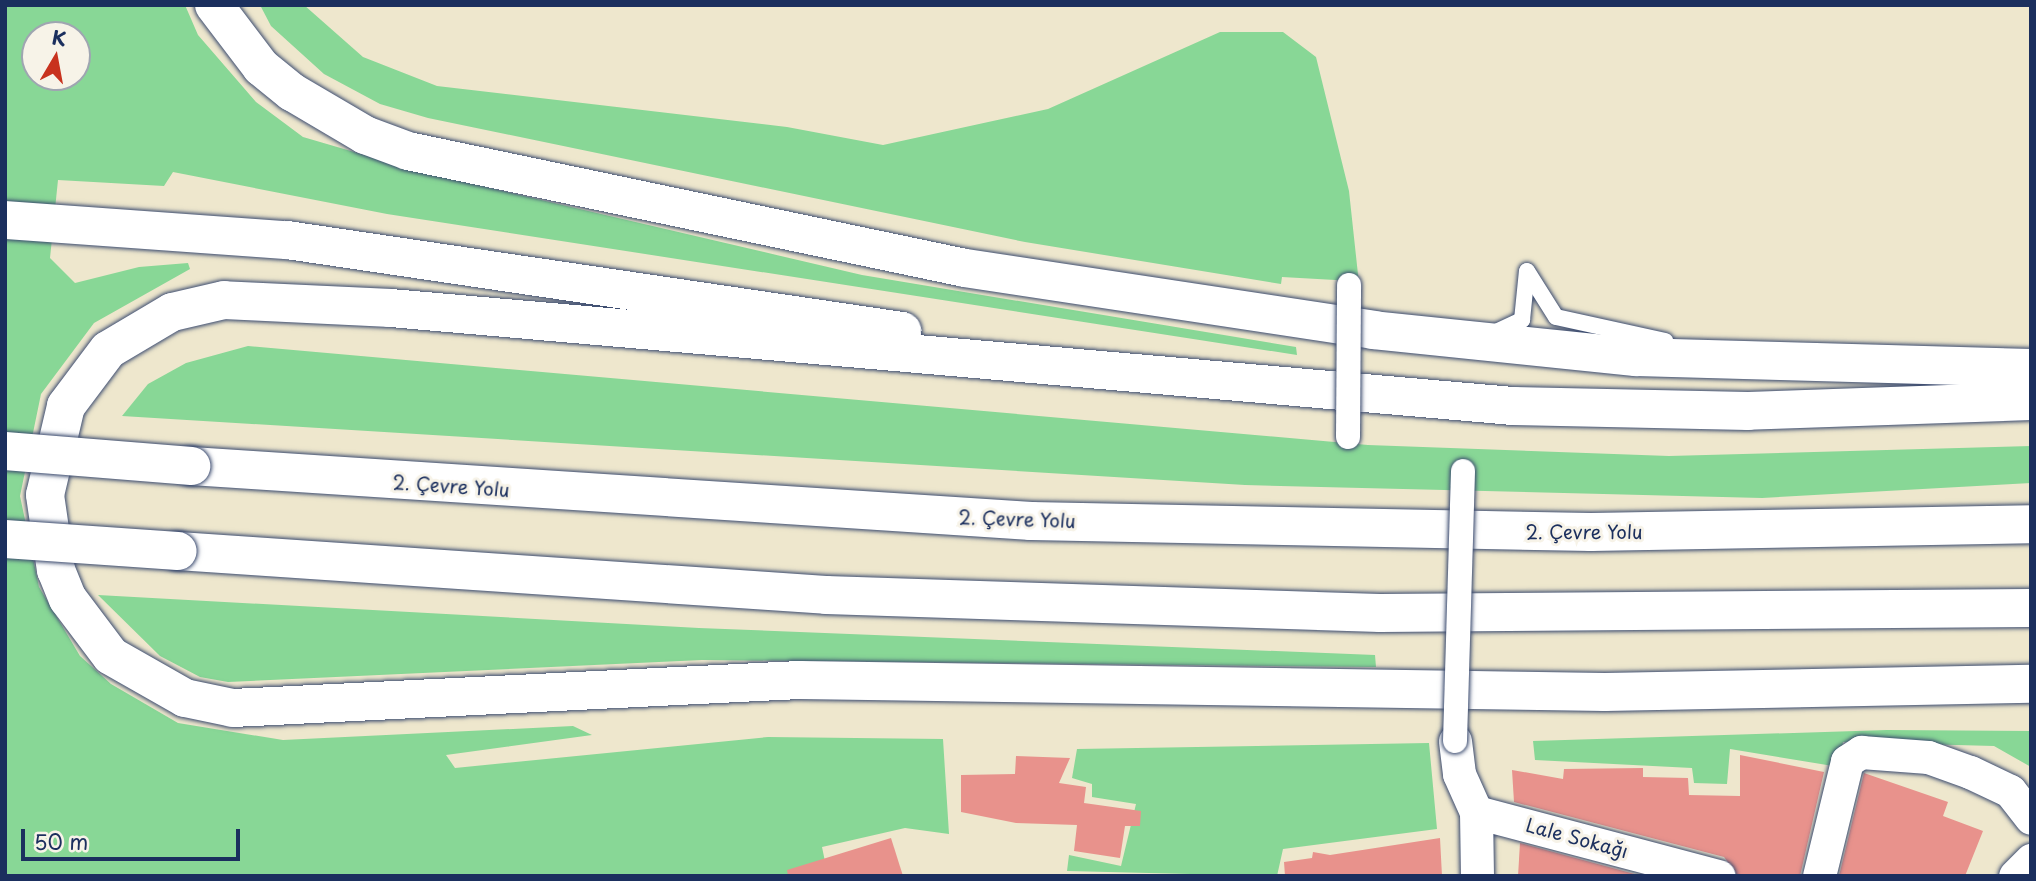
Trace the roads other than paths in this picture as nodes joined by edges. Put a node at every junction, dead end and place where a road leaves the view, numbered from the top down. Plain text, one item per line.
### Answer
1 (214, 5) edge
2 (5, 220) edge
3 (1349, 285) dead end
4 (1470, 340) junction
5 (1851, 367) junction
6 (2031, 369) edge
7 (1135, 371) junction
8 (2031, 401) edge
9 (1348, 437) dead end
10 (5, 451) edge
11 (1463, 471) dead end
12 (2031, 524) edge
13 (5, 539) edge
14 (2031, 608) edge
15 (2031, 684) edge
16 (1455, 741) joint
17 (1476, 812) junction
18 (2031, 818) edge
19 (2031, 860) edge
20 (1477, 876) edge
21 (1719, 876) edge
22 (1819, 876) edge
23 (2015, 876) edge

1 - 4 highway
2 - 7 highway
3 - 9 street, bridge
4 - 5 highway
4 - 5 lane
5 - 6 highway
7 - 8 highway
7 - 15 highway
10 - 12 highway, 2. Çevre Yolu, bridge
11 - 16 street, bridge
13 - 14 highway, bridge
16 - 17 street
17 - 20 street
17 - 21 street, Lale Sokağı
18 - 22 street
19 - 23 street

